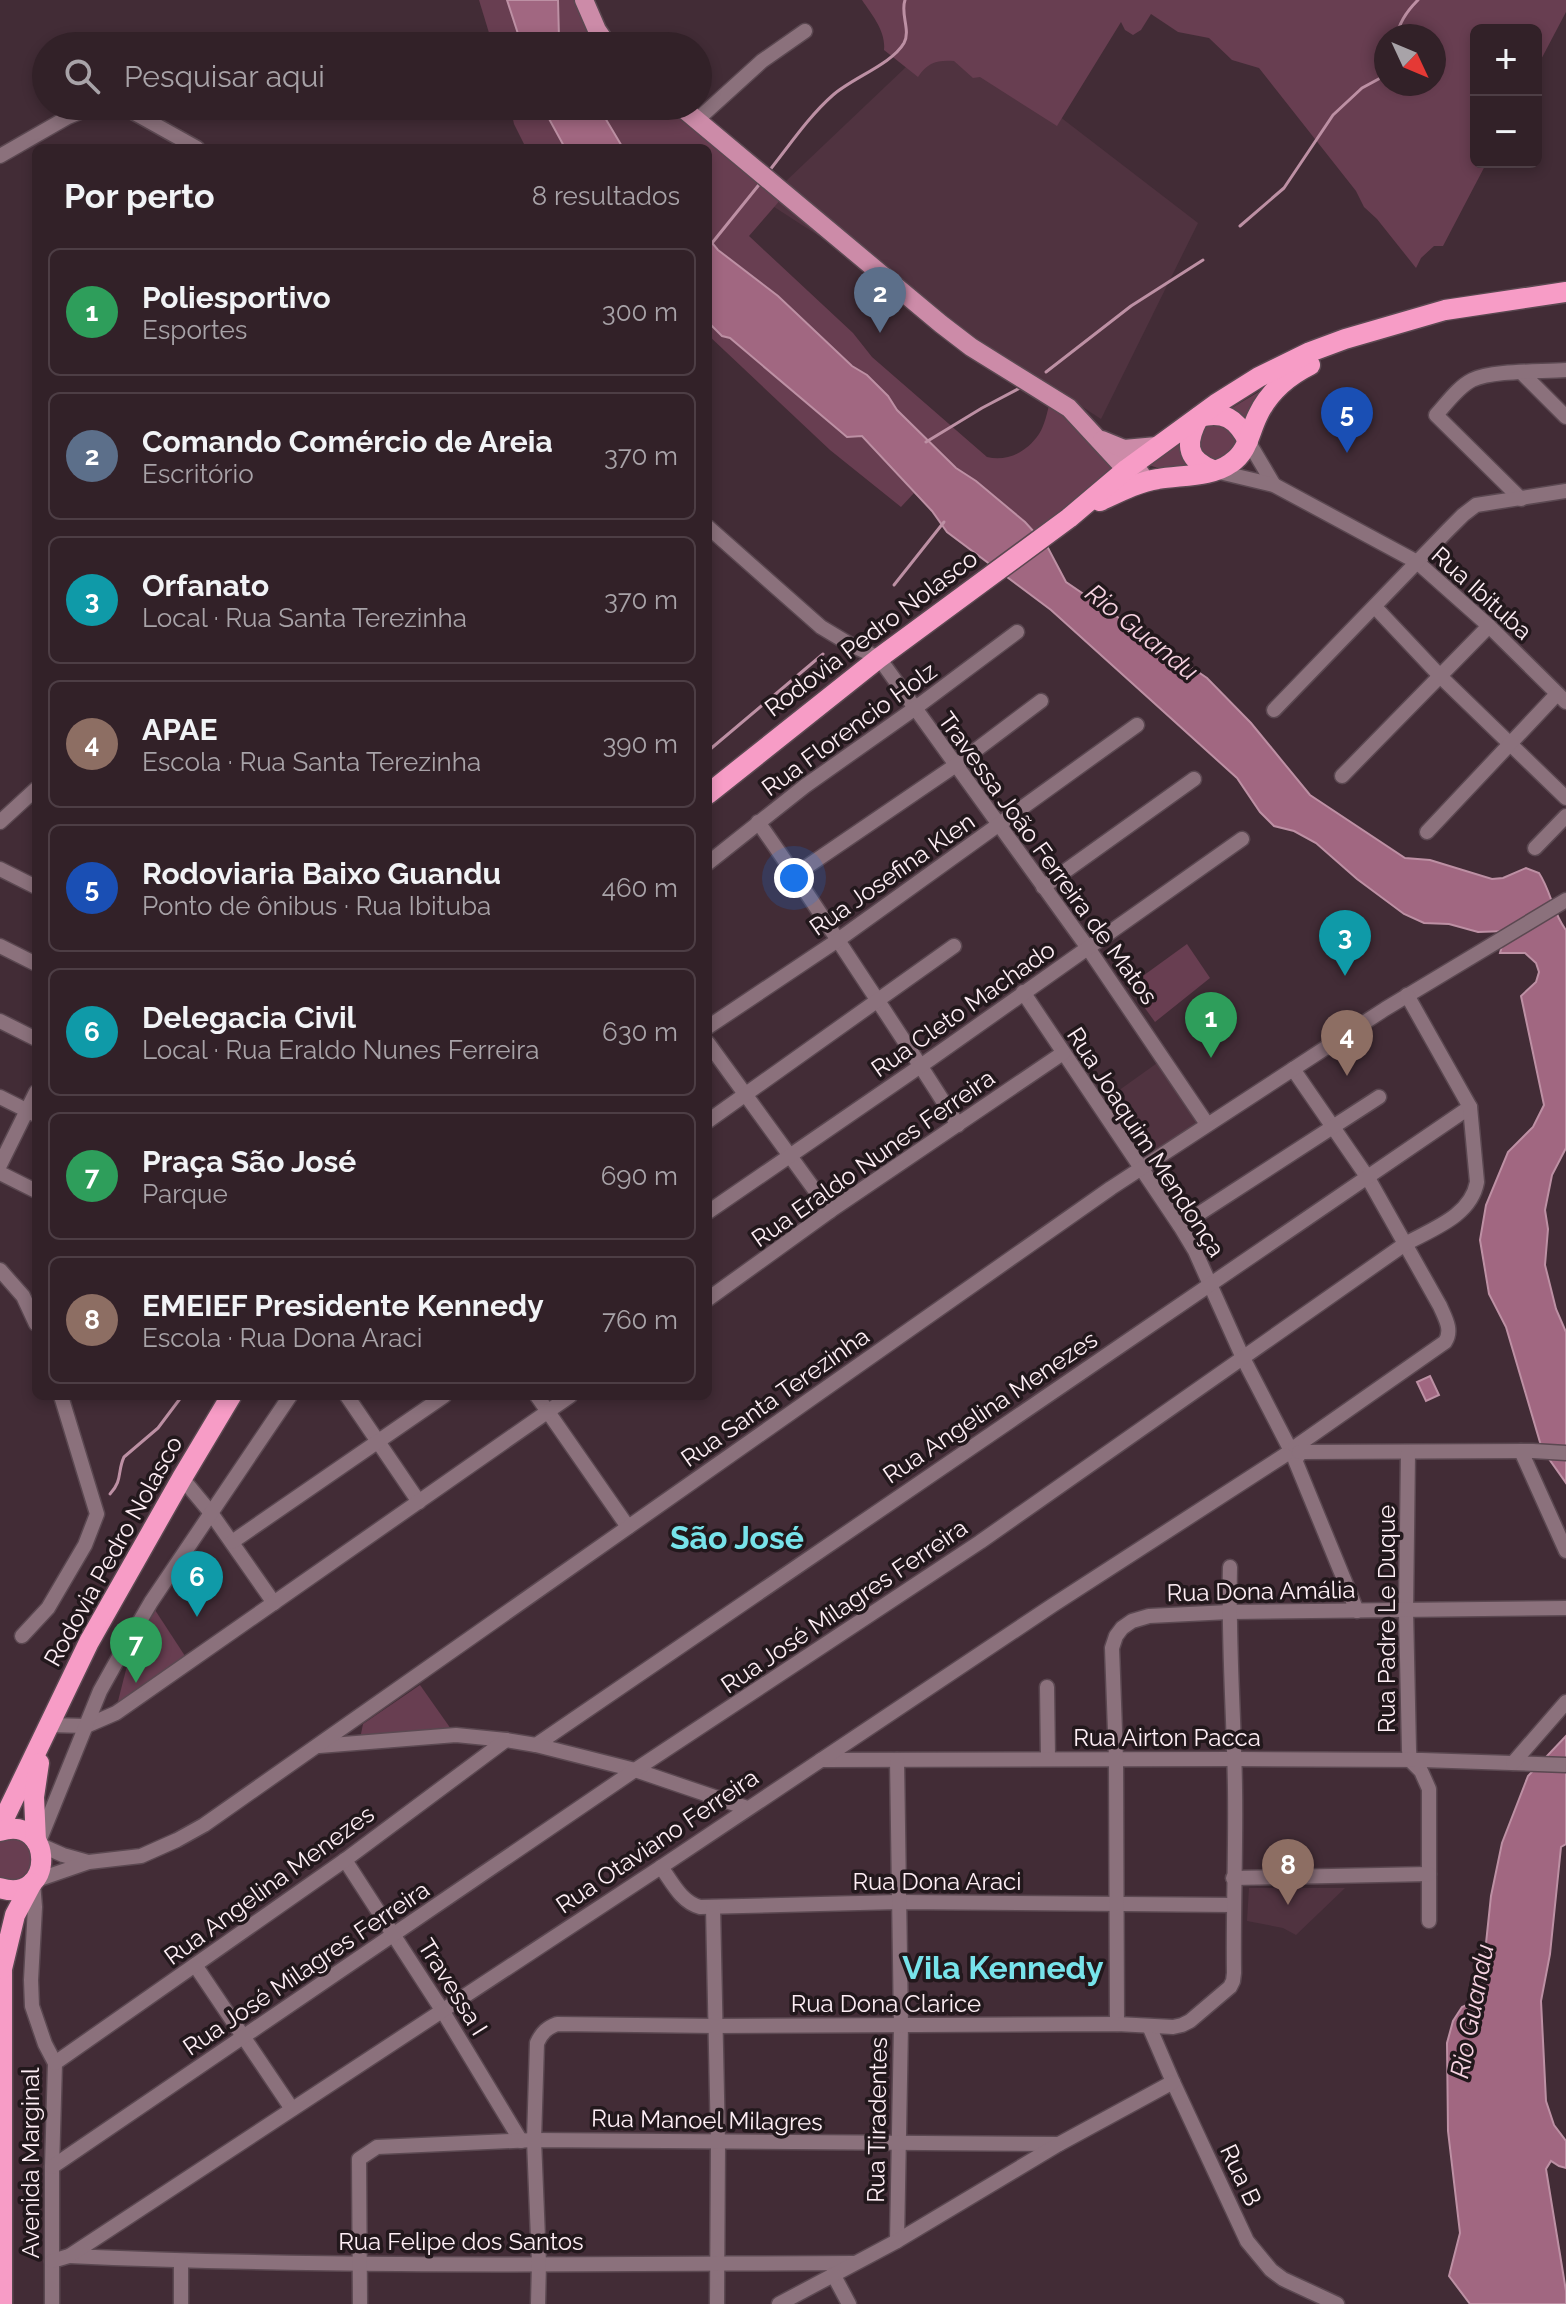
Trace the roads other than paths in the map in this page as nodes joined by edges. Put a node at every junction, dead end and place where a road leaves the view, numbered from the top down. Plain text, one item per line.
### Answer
1 (584, 0) edge
2 (805, 31) dead end
3 (598, 32) edge
4 (712, 106) edge
5 (63, 120) edge
6 (147, 120) edge
7 (697, 120) edge
8 (190, 144) edge
9 (0, 156) edge
10 (1566, 292) edge
11 (1384, 328) junction
12 (1566, 370) edge
13 (1522, 373) junction
14 (1199, 417) junction
15 (1566, 417) edge
16 (1095, 435) junction
17 (1248, 441) junction
18 (1157, 446) junction
19 (1127, 469) junction
20 (1213, 470) junction
21 (1155, 479) junction
22 (1274, 485) junction
23 (1566, 491) edge
24 (1521, 499) junction
25 (1066, 520) junction
26 (712, 531) edge
27 (1417, 562) junction
28 (1375, 607) junction
29 (1489, 626) junction
30 (1017, 632) dead end
31 (879, 658) junction
32 (1441, 677) junction
33 (1564, 700) edge
34 (1041, 701) dead end
35 (914, 709) junction
36 (1274, 710) dead end
37 (1137, 725) dead end
38 (1509, 743) junction
39 (956, 765) junction
40 (1342, 776) dead end
41 (1194, 779) dead end
42 (712, 791) edge
43 (32, 793) edge
44 (1566, 798) edge
45 (21, 803) junction
46 (32, 808) edge
47 (1566, 816) edge
48 (0, 822) edge
49 (758, 822) junction
50 (1000, 824) junction
51 (1427, 832) dead end
52 (1242, 839) dead end
53 (1535, 848) dead end
54 (712, 860) edge
55 (0, 869) edge
56 (796, 874) junction
57 (32, 885) edge
58 (1043, 887) junction
59 (1566, 900) edge
60 (838, 940) junction
61 (0, 946) edge
62 (954, 946) dead end
63 (1088, 948) junction
64 (32, 962) edge
65 (1023, 992) junction
66 (1407, 995) junction
67 (878, 1002) junction
68 (0, 1021) edge
69 (712, 1024) edge
70 (32, 1037) edge
71 (712, 1049) edge
72 (1063, 1053) junction
73 (922, 1065) junction
74 (1293, 1069) junction
75 (744, 1095) junction
76 (0, 1097) edge
77 (1379, 1097) dead end
78 (1470, 1107) junction
79 (32, 1113) edge
80 (712, 1118) edge
81 (1207, 1124) junction
82 (958, 1125) junction
83 (1333, 1126) junction
84 (790, 1157) junction
85 (0, 1165) edge
86 (1142, 1168) junction
87 (0, 1173) edge
88 (1368, 1178) junction
89 (32, 1189) edge
90 (712, 1209) edge
91 (830, 1211) junction
92 (1180, 1226) junction
93 (1405, 1244) junction
94 (0, 1270) edge
95 (1210, 1284) junction
96 (712, 1296) edge
97 (32, 1315) edge
98 (1243, 1358) junction
99 (62, 1400) edge
100 (229, 1400) edge
101 (287, 1400) edge
102 (350, 1400) edge
103 (438, 1400) edge
104 (540, 1400) edge
105 (564, 1400) edge
106 (547, 1412) junction
107 (378, 1441) junction
108 (1527, 1451) junction
109 (1293, 1452) junction
110 (1408, 1453) junction
111 (1566, 1453) edge
112 (182, 1478) junction
113 (419, 1502) junction
114 (211, 1513) junction
115 (628, 1527) junction
116 (232, 1542) junction
117 (1566, 1551) edge
118 (1230, 1567) dead end
119 (274, 1603) junction
120 (1566, 1608) edge
121 (1357, 1611) junction
122 (1406, 1611) junction
123 (1229, 1612) junction
124 (22, 1636) dead end
125 (1047, 1687) dead end
126 (1566, 1702) edge
127 (352, 1721) junction
128 (86, 1726) junction
129 (47, 1730) junction
130 (506, 1740) junction
131 (354, 1742) junction
132 (536, 1745) junction
133 (319, 1746) junction
134 (1048, 1758) junction
135 (1116, 1759) junction
136 (1234, 1759) junction
137 (821, 1760) junction
138 (897, 1760) junction
139 (1410, 1760) junction
140 (1513, 1763) junction
141 (1566, 1765) edge
142 (635, 1770) junction
143 (747, 1808) junction
144 (0, 1829) edge
145 (37, 1843) junction
146 (345, 1860) junction
147 (89, 1862) junction
148 (661, 1867) junction
149 (1429, 1874) junction
150 (1233, 1878) junction
151 (33, 1882) junction
152 (0, 1888) edge
153 (898, 1902) junction
154 (1118, 1903) junction
155 (1233, 1905) junction
156 (713, 1907) junction
157 (1429, 1921) dead end
158 (394, 1935) junction
159 (1, 1962) edge
160 (195, 1965) junction
161 (442, 2010) junction
162 (1117, 2024) junction
163 (901, 2025) junction
164 (715, 2026) junction
165 (1149, 2026) junction
166 (1, 2029) edge
167 (243, 2036) junction
168 (55, 2063) junction
169 (1173, 2082) junction
170 (292, 2109) junction
171 (527, 2140) junction
172 (718, 2143) junction
173 (900, 2143) junction
174 (1059, 2144) junction
175 (1, 2148) edge
176 (52, 2167) junction
177 (897, 2241) junction
178 (69, 2256) junction
179 (52, 2261) junction
180 (181, 2261) junction
181 (539, 2263) junction
182 (717, 2263) junction
183 (854, 2263) junction
184 (359, 2264) junction
185 (833, 2274) junction
186 (1329, 2303) edge
187 (2, 2304) edge
188 (52, 2304) edge
189 (181, 2304) edge
190 (360, 2304) edge
191 (538, 2304) edge
192 (717, 2304) edge
193 (779, 2304) edge
194 (849, 2304) edge

1 - 3 main road
2 - 4 street
5 - 9 street
6 - 8 street
7 - 16 main road
10 - 11 highway, Rodovia Pedro Nolasco
11 - 14 highway, Rodovia Pedro Nolasco
11 - 17 highway, Rodovia Pedro Nolasco
12 - 13 street
13 - 15 street
13 - 24 street
14 - 17 highway
14 - 18 highway, Rodovia Pedro Nolasco
14 - 20 highway
16 - 18 main road
16 - 19 main road
17 - 20 highway
17 - 22 street
18 - 19 highway, Rodovia Pedro Nolasco
19 - 21 main road
19 - 25 highway, Rodovia Pedro Nolasco
20 - 21 highway, Rodovia Pedro Nolasco
20 - 22 street, Rua Ibituba
21 - 25 highway, Rodovia Pedro Nolasco
22 - 27 street, Rua Ibituba
23 - 24 street
24 - 27 street
25 - 31 highway, Rodovia Pedro Nolasco
26 - 31 street
27 - 28 street
27 - 29 street, Rua Ibituba
28 - 32 street
28 - 36 street
29 - 32 street
29 - 33 street, Rua Ibituba
30 - 35 street, Rua Florencio Holz
31 - 35 street, Travessa João Ferreira de Matos
31 - 42 highway, Rodovia Pedro Nolasco
32 - 38 street
32 - 40 street
33 - 38 street
34 - 39 street
35 - 39 street, Travessa João Ferreira de Matos
35 - 49 street, Rua Florencio Holz
37 - 50 street, Rua Josefina Klen
38 - 44 street
38 - 51 street
39 - 50 street, Travessa João Ferreira de Matos
39 - 56 street
41 - 58 street
43 - 45 street
45 - 46 street
45 - 48 street
47 - 53 street
49 - 54 street, Rua Florencio Holz
49 - 56 street
50 - 58 street, Travessa João Ferreira de Matos
50 - 60 street, Rua Josefina Klen
52 - 63 street, Rua Cleto Machado
55 - 57 street
56 - 60 street
58 - 63 street, Travessa João Ferreira de Matos
59 - 66 street, Rua Santa Terezinha
60 - 67 street
60 - 69 street, Rua Josefina Klen
61 - 64 street
62 - 67 street
63 - 65 street, Rua Cleto Machado
63 - 81 street, Travessa João Ferreira de Matos
65 - 72 street, Rua Joaquim Mendonça
65 - 73 street, Rua Cleto Machado
66 - 74 street, Rua Santa Terezinha
66 - 78 street, Rua José Milagres Ferreira
67 - 73 street
67 - 75 street
68 - 70 street
71 - 75 street
72 - 82 street, Rua Eraldo Nunes Ferreira
72 - 86 street, Rua Joaquim Mendonça
73 - 82 street
73 - 84 street, Rua Cleto Machado
74 - 81 street, Rua Santa Terezinha
74 - 83 street
75 - 80 street
75 - 84 street
76 - 79 street
77 - 83 street
78 - 88 street, Rua Angelina Menezes
78 - 93 street, Rua José Milagres Ferreira
79 - 85 street
81 - 86 street, Rua Santa Terezinha
82 - 91 street, Rua Eraldo Nunes Ferreira
83 - 88 street
83 - 92 street
84 - 90 street, Rua Cleto Machado
84 - 91 street
86 - 92 street, Rua Joaquim Mendonça
86 - 115 street, Rua Santa Terezinha
87 - 89 street
88 - 93 street
88 - 95 street, Rua Angelina Menezes
91 - 96 street, Rua Eraldo Nunes Ferreira
92 - 95 street, Rua Joaquim Mendonça
93 - 98 street, Rua José Milagres Ferreira
93 - 109 street, Rua Otaviano Ferreira
94 - 97 street
95 - 98 street, Rua Joaquim Mendonça
95 - 132 street, Rua Angelina Menezes
98 - 109 street, Rua Joaquim Mendonça
98 - 142 street, Rua José Milagres Ferreira
99 - 124 street
100 - 112 highway, Rodovia Pedro Nolasco
101 - 114 street
102 - 107 street
103 - 107 street
104 - 106 street
105 - 106 street
106 - 113 street
106 - 115 street
107 - 113 street
107 - 116 street
108 - 110 street
108 - 111 street
108 - 117 street
109 - 110 street
109 - 121 street, Rua Joaquim Mendonça
109 - 137 street, Rua Otaviano Ferreira
110 - 122 street, Rua Padre Le Duque
112 - 114 street
112 - 129 highway, Rodovia Pedro Nolasco
113 - 119 street
114 - 116 street
114 - 128 street
115 - 127 street, Rua Santa Terezinha
116 - 119 street
118 - 123 street
119 - 128 street
120 - 122 street, Rua Dona Amália
121 - 122 street, Rua Dona Amália
121 - 123 street, Rua Dona Amália
122 - 139 street, Rua Padre Le Duque
123 - 135 street, Rua Dona Amália
123 - 136 street
125 - 134 street
126 - 140 street
127 - 131 street
127 - 133 street, Rua Santa Terezinha
128 - 129 street
128 - 145 street
129 - 144 highway, Rodovia Pedro Nolasco
129 - 145 highway, Rodovia Pedro Nolasco
130 - 131 street
130 - 132 street
130 - 146 street, Rua Angelina Menezes
131 - 133 street
132 - 142 street
133 - 147 street, Rua Santa Terezinha
134 - 135 street, Rua Airton Pacca
134 - 138 street, Rua Airton Pacca
135 - 136 street, Rua Airton Pacca
135 - 154 street
136 - 139 street, Rua Airton Pacca
136 - 150 street
137 - 138 street, Rua Airton Pacca
137 - 143 street, Rua Otaviano Ferreira
138 - 153 street, Rua Tiradentes
139 - 140 street, Rua Airton Pacca
139 - 149 street, Rua Padre Le Duque
140 - 141 street, Rua Airton Pacca
142 - 143 street
142 - 158 street, Rua José Milagres Ferreira
143 - 148 street, Rua Otaviano Ferreira
144 - 145 highway
145 - 147 street
145 - 151 highway, Rodovia Pedro Nolasco
146 - 158 street, Travessa I
146 - 160 street, Rua Angelina Menezes
147 - 151 street
148 - 156 street, Rua Dona Araci
148 - 161 street, Rua Otaviano Ferreira
149 - 150 street
149 - 157 street, Rua Padre Le Duque
150 - 155 street
151 - 152 highway
151 - 159 highway
151 - 168 street, Avenida Marginal
153 - 154 street, Rua Dona Araci
153 - 156 street, Rua Dona Araci
153 - 163 street, Rua Tiradentes
154 - 155 street, Rua Dona Araci
154 - 162 street
155 - 165 street, Rua Dona Clarice
156 - 164 street
158 - 161 street, Travessa I
158 - 167 street, Rua José Milagres Ferreira
159 - 166 highway
160 - 167 street
160 - 168 street, Rua Angelina Menezes
161 - 170 street, Rua Otaviano Ferreira
161 - 171 street, Travessa I
162 - 163 street, Rua Dona Clarice
162 - 165 street, Rua Dona Clarice
163 - 164 street, Rua Dona Clarice
163 - 173 street, Rua Tiradentes
164 - 171 street, Rua Dona Clarice
164 - 172 street
165 - 169 street, Rua B
166 - 175 highway
167 - 170 street
167 - 176 street, Rua José Milagres Ferreira
168 - 176 street, Avenida Marginal
169 - 174 street
169 - 186 street, Rua B
170 - 178 street, Rua Otaviano Ferreira
171 - 172 street, Rua Manoel Milagres
171 - 181 street
171 - 184 street, Rua Manoel Milagres
172 - 173 street, Rua Manoel Milagres
172 - 182 street
173 - 174 street, Rua Manoel Milagres
173 - 177 street, Rua Tiradentes
174 - 177 street
175 - 187 highway
176 - 179 street, Avenida Marginal
177 - 183 street
178 - 179 street, Rua Otaviano Ferreira
178 - 180 street, Rua Felipe dos Santos
179 - 188 street, Avenida Marginal
180 - 184 street, Rua Felipe dos Santos
180 - 189 street
181 - 182 street, Rua Felipe dos Santos
181 - 184 street, Rua Felipe dos Santos
181 - 191 street
182 - 183 street, Rua Felipe dos Santos
182 - 192 street
183 - 185 street
184 - 190 street
185 - 193 street
185 - 194 street

